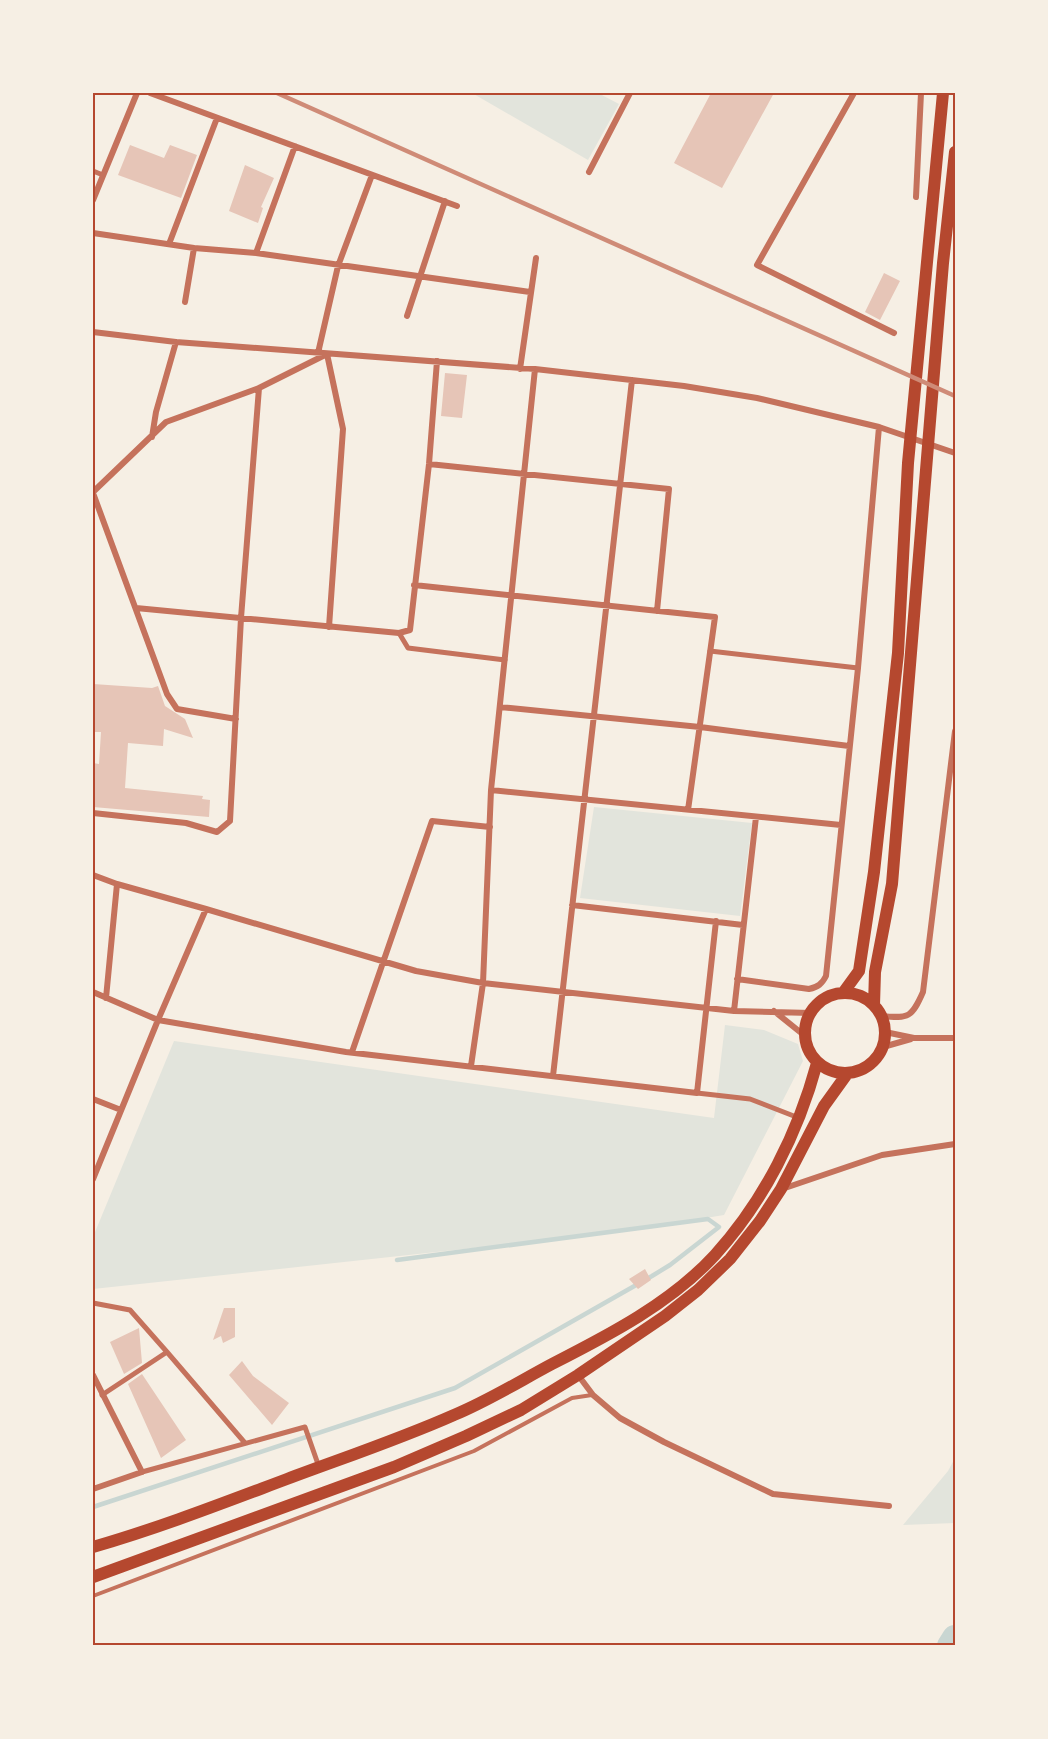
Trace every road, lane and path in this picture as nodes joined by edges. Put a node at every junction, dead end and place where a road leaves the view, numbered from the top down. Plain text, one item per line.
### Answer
1 (137, 93) edge
2 (150, 93) edge
3 (620, 93) edge
4 (854, 93) edge
5 (921, 93) edge
6 (943, 93) edge
7 (629, 95) edge
8 (217, 118) junction
9 (295, 146) junction
10 (955, 152) edge
11 (93, 171) edge
12 (589, 172) dead end
13 (372, 174) junction
14 (103, 175) junction
15 (916, 197) dead end
16 (93, 200) edge
17 (446, 201) junction
18 (457, 206) dead end
19 (93, 233) edge
20 (169, 244) junction
21 (194, 248) junction
22 (256, 253) junction
23 (536, 258) dead end
24 (338, 266) junction
25 (421, 277) junction
26 (530, 292) junction
27 (185, 302) dead end
28 (407, 316) dead end
29 (93, 333) edge
30 (894, 333) dead end
31 (176, 342) junction
32 (318, 353) junction
33 (327, 354) junction
34 (437, 362) junction
35 (520, 369) junction
36 (535, 369) junction
37 (632, 380) junction
38 (258, 388) junction
39 (879, 427) junction
40 (152, 438) junction
41 (955, 453) edge
42 (429, 464) junction
43 (524, 474) junction
44 (620, 484) junction
45 (93, 492) edge
46 (414, 585) junction
47 (511, 595) junction
48 (606, 605) junction
49 (136, 608) junction
50 (657, 611) junction
51 (241, 618) junction
52 (329, 627) junction
53 (399, 633) junction
54 (710, 651) junction
55 (505, 660) junction
56 (858, 668) junction
57 (500, 706) junction
58 (593, 716) junction
59 (236, 719) junction
60 (700, 727) junction
61 (955, 731) edge
62 (849, 746) junction
63 (491, 790) junction
64 (584, 800) junction
65 (688, 810) junction
66 (93, 813) edge
67 (756, 817) junction
68 (841, 825) junction
69 (490, 827) junction
70 (93, 875) edge
71 (117, 884) junction
72 (572, 905) junction
73 (206, 909) junction
74 (716, 921) junction
75 (743, 925) junction
76 (383, 962) junction
77 (737, 979) junction
78 (483, 983) junction
79 (93, 992) edge
80 (562, 992) junction
81 (843, 993) junction
82 (106, 998) junction
83 (874, 1005) junction
84 (706, 1008) junction
85 (734, 1011) junction
86 (774, 1011) junction
87 (811, 1013) junction
88 (882, 1016) junction
89 (158, 1020) junction
90 (885, 1032) junction
91 (804, 1036) junction
92 (914, 1038) junction
93 (955, 1038) edge
94 (883, 1047) junction
95 (352, 1052) junction
96 (817, 1063) junction
97 (471, 1066) junction
98 (847, 1074) junction
99 (553, 1076) junction
100 (697, 1093) junction
101 (93, 1099) edge
102 (121, 1110) junction
103 (799, 1118) junction
104 (955, 1144) edge
105 (93, 1179) edge
106 (781, 1189) junction
107 (93, 1303) edge
108 (167, 1352) junction
109 (93, 1375) edge
110 (578, 1375) junction
111 (102, 1395) junction
112 (592, 1395) junction
113 (244, 1443) junction
114 (319, 1467) junction
115 (142, 1472) junction
116 (93, 1489) edge
117 (889, 1506) dead end
118 (93, 1547) edge
119 (93, 1577) edge
120 (93, 1596) edge

1 - 14 street
2 - 8 street
3 - 7 street
4 - 30 street
5 - 15 street
6 - 81 main road
7 - 12 street
8 - 9 street
8 - 20 street
9 - 13 street
9 - 22 street
10 - 83 main road
11 - 14 street
13 - 17 street
13 - 24 street
14 - 16 street
17 - 18 street
17 - 25 street
19 - 20 street
20 - 21 street
21 - 22 street
21 - 27 street
22 - 24 street
23 - 26 street
24 - 25 street
24 - 32 street
25 - 26 street
25 - 28 street
26 - 35 street
29 - 31 street
31 - 32 street
31 - 40 street
32 - 33 street
33 - 34 street
33 - 38 street
33 - 52 street
34 - 35 street
34 - 42 street
35 - 36 street
36 - 37 street
36 - 43 street
37 - 39 street
37 - 44 street
38 - 40 street
38 - 51 street
39 - 41 street
39 - 56 street
40 - 45 street
42 - 43 street
42 - 46 street
43 - 44 street
43 - 47 street
44 - 48 street
44 - 50 street
45 - 49 street
46 - 47 street
46 - 53 street
47 - 48 street
47 - 55 street
48 - 50 street
48 - 58 street
49 - 51 street
49 - 59 street
50 - 54 street
51 - 52 street
51 - 59 street
52 - 53 street
53 - 55 street
54 - 56 street
54 - 60 street
55 - 57 street
56 - 62 street
57 - 58 street
57 - 63 street
58 - 60 street
58 - 64 street
59 - 66 street
60 - 62 street
60 - 65 street
61 - 88 street
62 - 68 street
63 - 64 street
63 - 69 street
64 - 65 street
64 - 72 street
65 - 67 street
67 - 68 street
67 - 75 street
68 - 77 street
69 - 76 street
69 - 78 street
70 - 71 street
71 - 73 street
71 - 82 street
72 - 74 street
72 - 80 street
73 - 76 street
73 - 89 street
74 - 75 street
74 - 84 street
75 - 77 street
76 - 78 street
76 - 95 street
77 - 85 street
78 - 80 street
78 - 97 street
79 - 82 street
80 - 84 street
80 - 99 street
81 - 83 main road
81 - 87 main road
82 - 89 street
83 - 88 main road
84 - 85 street
84 - 100 street
85 - 86 street
86 - 87 street
86 - 91 street
87 - 91 main road
88 - 90 main road
89 - 95 street
89 - 102 street
90 - 92 street
90 - 94 main road
91 - 96 main road
92 - 93 street
92 - 94 street
94 - 98 main road
95 - 97 street
96 - 98 main road
96 - 103 main road
97 - 99 street
98 - 106 main road
99 - 100 street
100 - 103 street
101 - 102 street
102 - 105 street
103 - 114 main road
104 - 106 street
106 - 110 main road
107 - 108 street
108 - 111 street
108 - 113 street
109 - 111 street
110 - 112 street
110 - 119 main road
111 - 115 street
112 - 117 street
112 - 120 lane
113 - 114 street
113 - 115 street
114 - 118 main road
115 - 116 street

